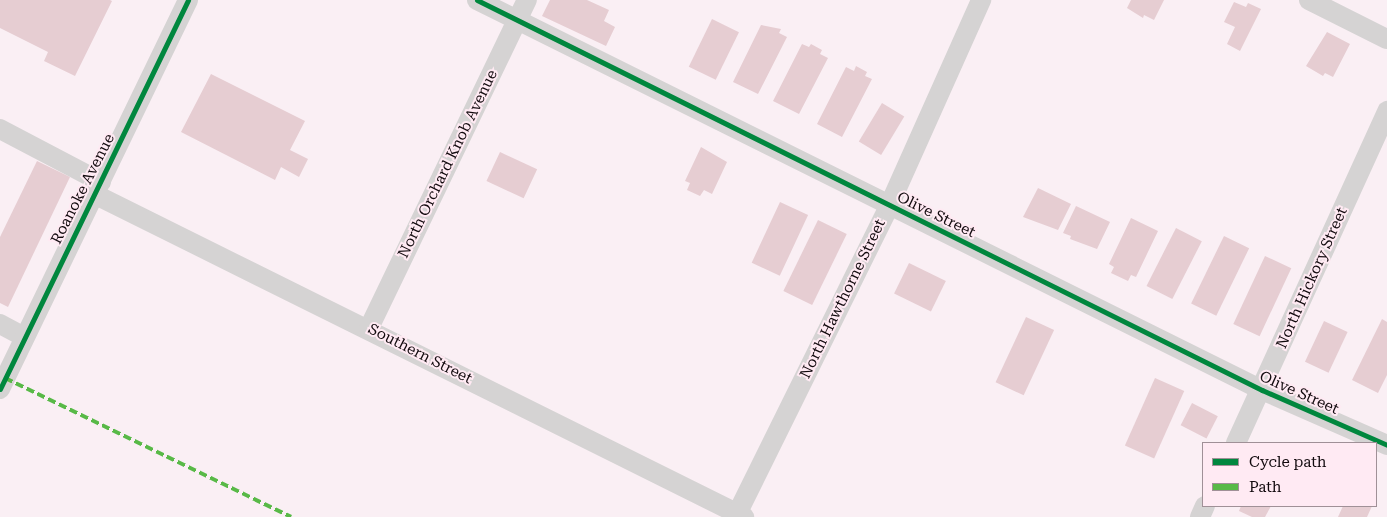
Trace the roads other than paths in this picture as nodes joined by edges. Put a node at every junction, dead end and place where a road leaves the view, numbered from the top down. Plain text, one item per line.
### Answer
1 (188, 0) edge
2 (477, 0) edge
3 (527, 0) edge
4 (981, 0) edge
5 (1309, 0) edge
6 (517, 20) junction
7 (1387, 39) edge
8 (1387, 112) edge
9 (0, 129) edge
10 (97, 188) junction
11 (888, 206) junction
12 (0, 324) edge
13 (369, 328) junction
14 (24, 336) junction
15 (0, 389) edge
16 (1262, 390) junction
17 (1236, 442) edge
18 (1387, 445) edge
19 (740, 515) edge

1 - 10 street, Roanoke Avenue
2 - 6 street, Olive Street
3 - 6 street, North Orchard Knob Avenue
4 - 11 street, North Hawthorne Street
5 - 7 street
6 - 11 street, Olive Street
6 - 13 street, North Orchard Knob Avenue
8 - 16 street, North Hickory Street
9 - 10 street, Southern Street
10 - 13 street, Southern Street
10 - 14 street, Roanoke Avenue
11 - 16 street, Olive Street
11 - 19 street, North Hawthorne Street
12 - 14 street
13 - 19 street, Southern Street
14 - 15 street, Roanoke Avenue
16 - 17 street, North Hickory Street
16 - 18 street, Olive Street

